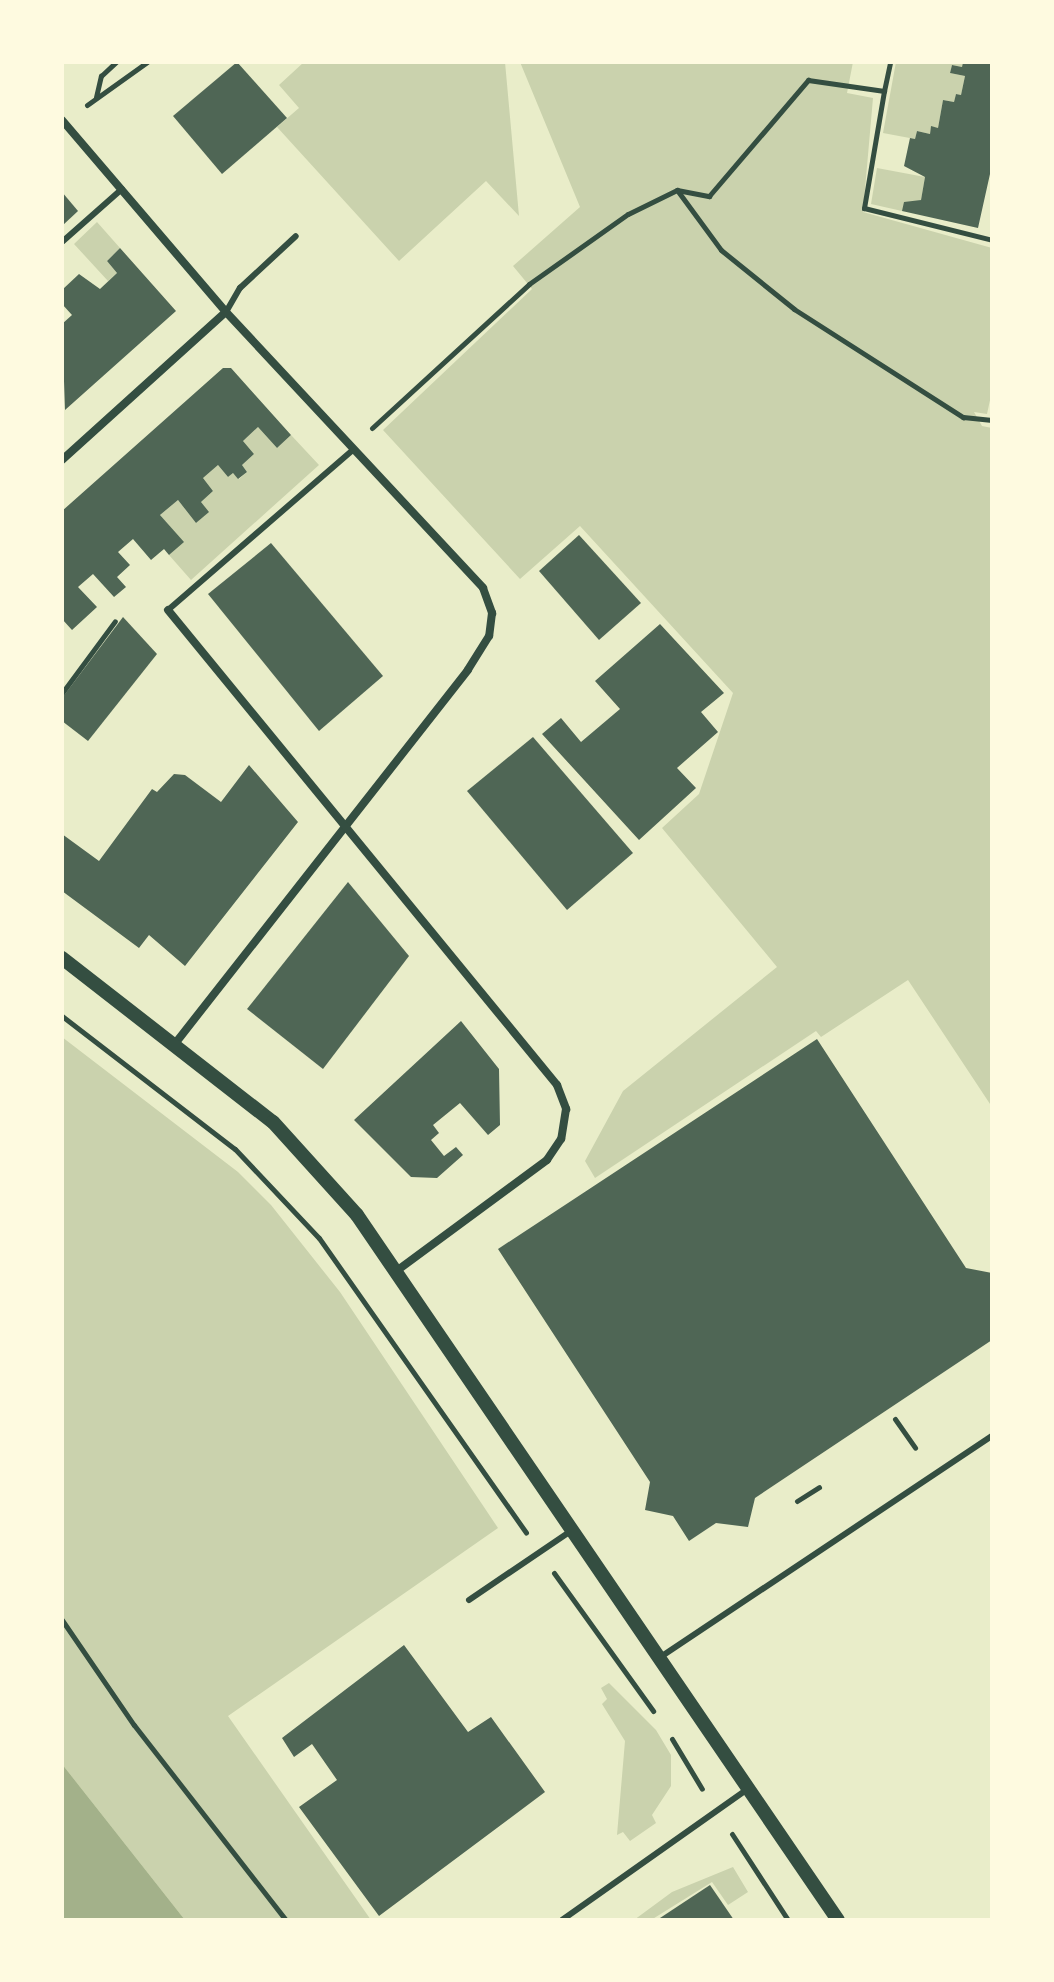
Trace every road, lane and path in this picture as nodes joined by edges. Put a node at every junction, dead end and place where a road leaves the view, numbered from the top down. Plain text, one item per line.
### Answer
1 (116, 62) edge
2 (147, 62) edge
3 (890, 62) edge
4 (884, 91) junction
5 (95, 98) junction
6 (64, 122) edge
7 (122, 189) junction
8 (677, 190) junction
9 (296, 236) dead end
10 (992, 240) edge
11 (62, 242) edge
12 (226, 312) junction
13 (992, 420) edge
14 (354, 449) junction
15 (62, 460) edge
16 (168, 610) joint
17 (115, 621) dead end
18 (62, 693) edge
19 (344, 822) junction
20 (62, 958) edge
21 (62, 1016) edge
22 (176, 1042) junction
23 (399, 1269) junction
24 (895, 1419) dead end
25 (992, 1436) edge
26 (915, 1448) dead end
27 (819, 1487) dead end
28 (797, 1501) dead end
29 (506, 1503) dead end
30 (574, 1529) junction
31 (570, 1596) dead end
32 (469, 1600) dead end
33 (62, 1620) edge
34 (659, 1658) junction
35 (660, 1721) dead end
36 (669, 1734) dead end
37 (690, 1770) dead end
38 (748, 1789) junction
39 (751, 1863) dead end
40 (286, 1920) edge
41 (562, 1920) edge
42 (788, 1920) edge
43 (838, 1920) edge

1 - 5 path
2 - 5 path
3 - 4 path
4 - 8 path
4 - 10 path
5 - 6 path
6 - 7 street
7 - 11 lane
7 - 12 street
8 - 13 path
8 - 14 path
9 - 12 lane
12 - 14 street
12 - 15 street
14 - 16 lane
14 - 19 street
16 - 19 street
17 - 18 path
19 - 22 street
19 - 23 street
20 - 22 street
21 - 29 path
22 - 23 street
23 - 30 street
24 - 26 path
25 - 34 lane
27 - 28 path
30 - 32 lane
30 - 34 street
31 - 35 path
33 - 40 path
34 - 38 street
36 - 37 path
38 - 41 lane
38 - 43 street
39 - 42 path

